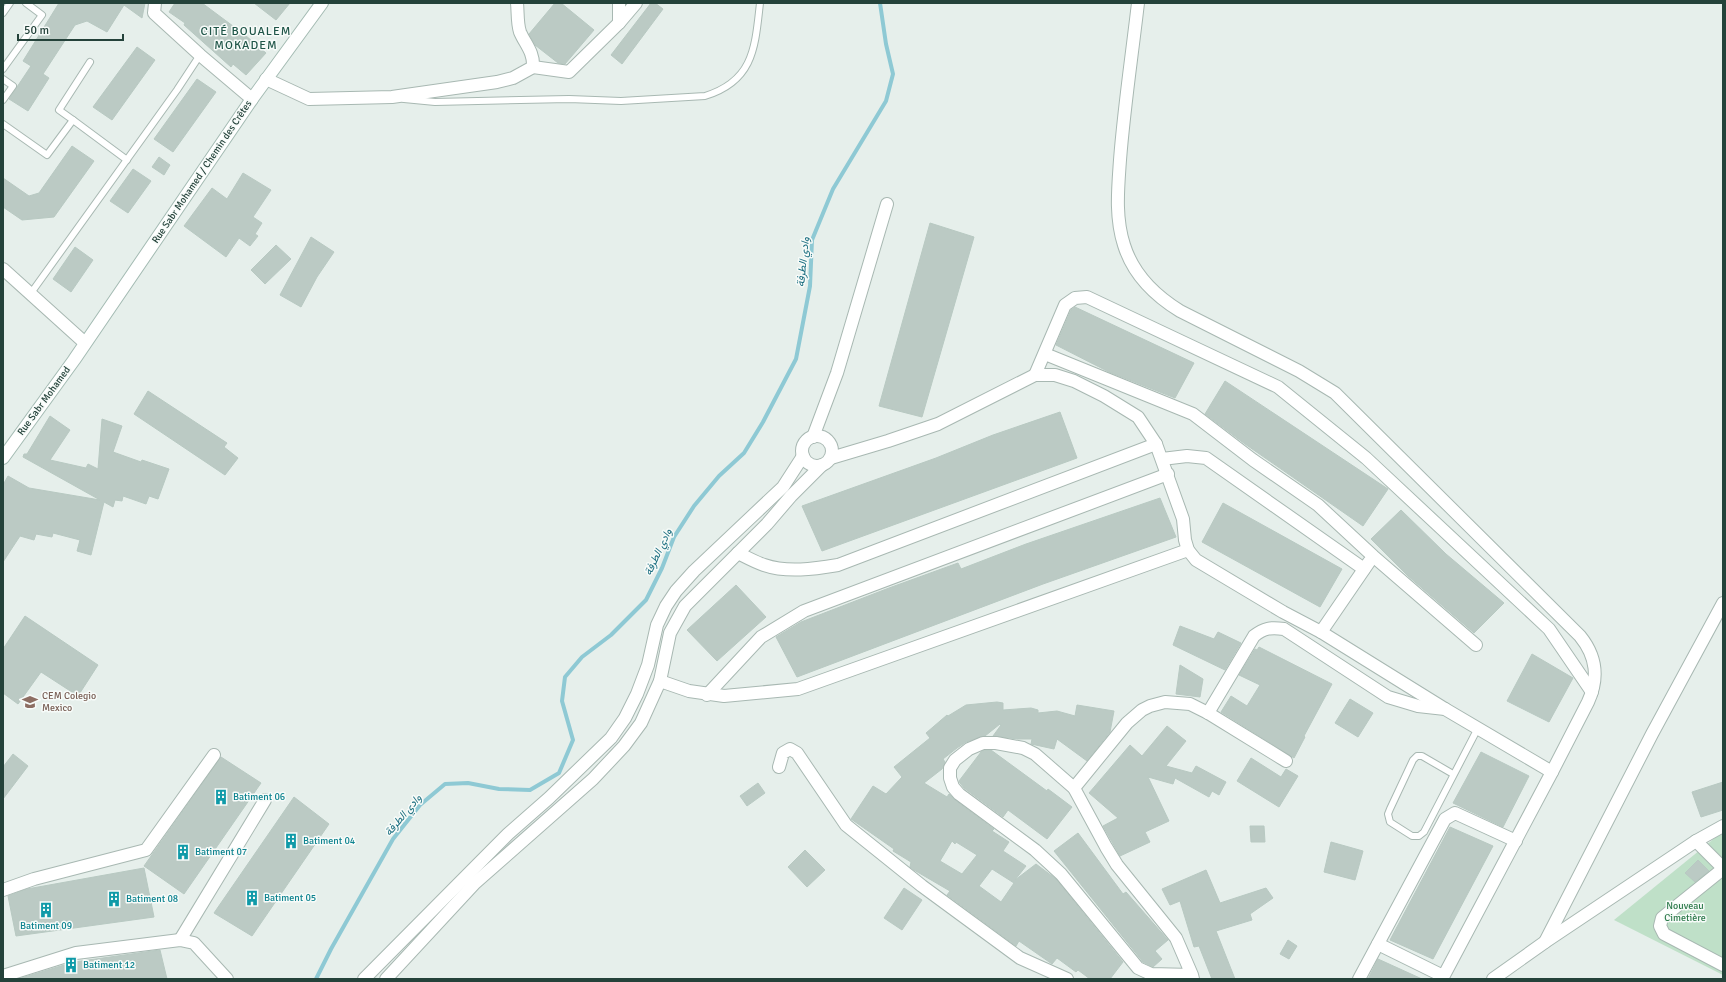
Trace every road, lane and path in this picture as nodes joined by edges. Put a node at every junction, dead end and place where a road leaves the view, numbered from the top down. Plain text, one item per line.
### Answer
1 (10, 3) edge
2 (26, 3) edge
3 (155, 3) edge
4 (322, 3) edge
5 (517, 3) edge
6 (619, 3) edge
7 (636, 3) edge
8 (760, 3) edge
9 (1138, 3) edge
10 (3, 13) edge
11 (620, 23) junction
12 (200, 55) junction
13 (90, 62) dead end
14 (533, 67) junction
15 (3, 69) edge
16 (3, 78) edge
17 (266, 79) junction
18 (392, 97) junction
19 (252, 99) junction
20 (3, 100) edge
21 (73, 120) junction
22 (3, 124) edge
23 (127, 160) junction
24 (887, 204) dead end
25 (3, 269) edge
26 (32, 293) junction
27 (85, 343) junction
28 (1045, 354) junction
29 (1035, 375) junction
30 (813, 437) junction
31 (1156, 444) junction
32 (803, 456) junction
33 (3, 458) edge
34 (1162, 459) junction
35 (826, 462) junction
36 (1168, 474) junction
37 (1188, 550) junction
38 (738, 553) junction
39 (1373, 556) junction
40 (1364, 569) junction
41 (1723, 603) edge
42 (1320, 632) junction
43 (1476, 645) dead end
44 (660, 681) junction
45 (1592, 692) junction
46 (707, 695) junction
47 (1445, 708) junction
48 (1208, 713) junction
49 (1478, 728) junction
50 (214, 755) dead end
51 (1286, 761) dead end
52 (779, 767) dead end
53 (1552, 772) junction
54 (1453, 774) junction
55 (1074, 788) junction
56 (265, 800) dead end
57 (1723, 826) edge
58 (1516, 841) junction
59 (1696, 841) junction
60 (1723, 868) edge
61 (3, 890) edge
62 (180, 940) junction
63 (1545, 942) junction
64 (1378, 944) junction
65 (1723, 965) edge
66 (3, 976) edge
67 (1192, 977) edge
68 (1442, 978) edge
69 (227, 979) edge
70 (364, 979) edge
71 (386, 979) edge
72 (1067, 979) edge
73 (1360, 979) edge
74 (1493, 979) edge

1 - 10 lane
2 - 15 lane
3 - 12 street
4 - 17 street, Rue Sabr Mohamed / Chemin des Crêtes
5 - 14 street
6 - 11 street
7 - 11 street
8 - 18 lane
9 - 45 street
11 - 14 street
12 - 19 street
12 - 23 lane
13 - 21 lane
14 - 18 street
16 - 20 lane
17 - 18 street
17 - 19 street, Rue Sabr Mohamed / Chemin des Crêtes
19 - 27 street, Rue Sabr Mohamed / Chemin des Crêtes
21 - 22 lane
21 - 23 lane
23 - 26 lane
24 - 30 street
25 - 26 street
26 - 27 street
27 - 33 street, Rue Sabr Mohamed
28 - 29 street
28 - 39 street
28 - 45 street
29 - 31 street
29 - 35 street
30 - 32 street
30 - 35 street
31 - 34 street
31 - 38 street
32 - 35 street
32 - 70 street
34 - 36 street
34 - 40 street
35 - 38 street
36 - 37 street
36 - 46 street
37 - 42 street
37 - 46 street
38 - 44 street
39 - 40 street
39 - 43 street
40 - 42 street
41 - 63 street
42 - 47 street
44 - 46 street
44 - 71 street
45 - 53 street
47 - 48 street
47 - 49 street
48 - 51 street
48 - 55 street
49 - 53 street
49 - 54 lane
50 - 61 street
52 - 72 street
53 - 58 street
54 - 54 lane
55 - 67 street
55 - 67 street
56 - 62 street
57 - 59 street
58 - 64 street
58 - 68 street
59 - 60 street
59 - 63 street
60 - 65 street
62 - 66 street
62 - 69 street
63 - 74 street
64 - 68 street
64 - 73 street

